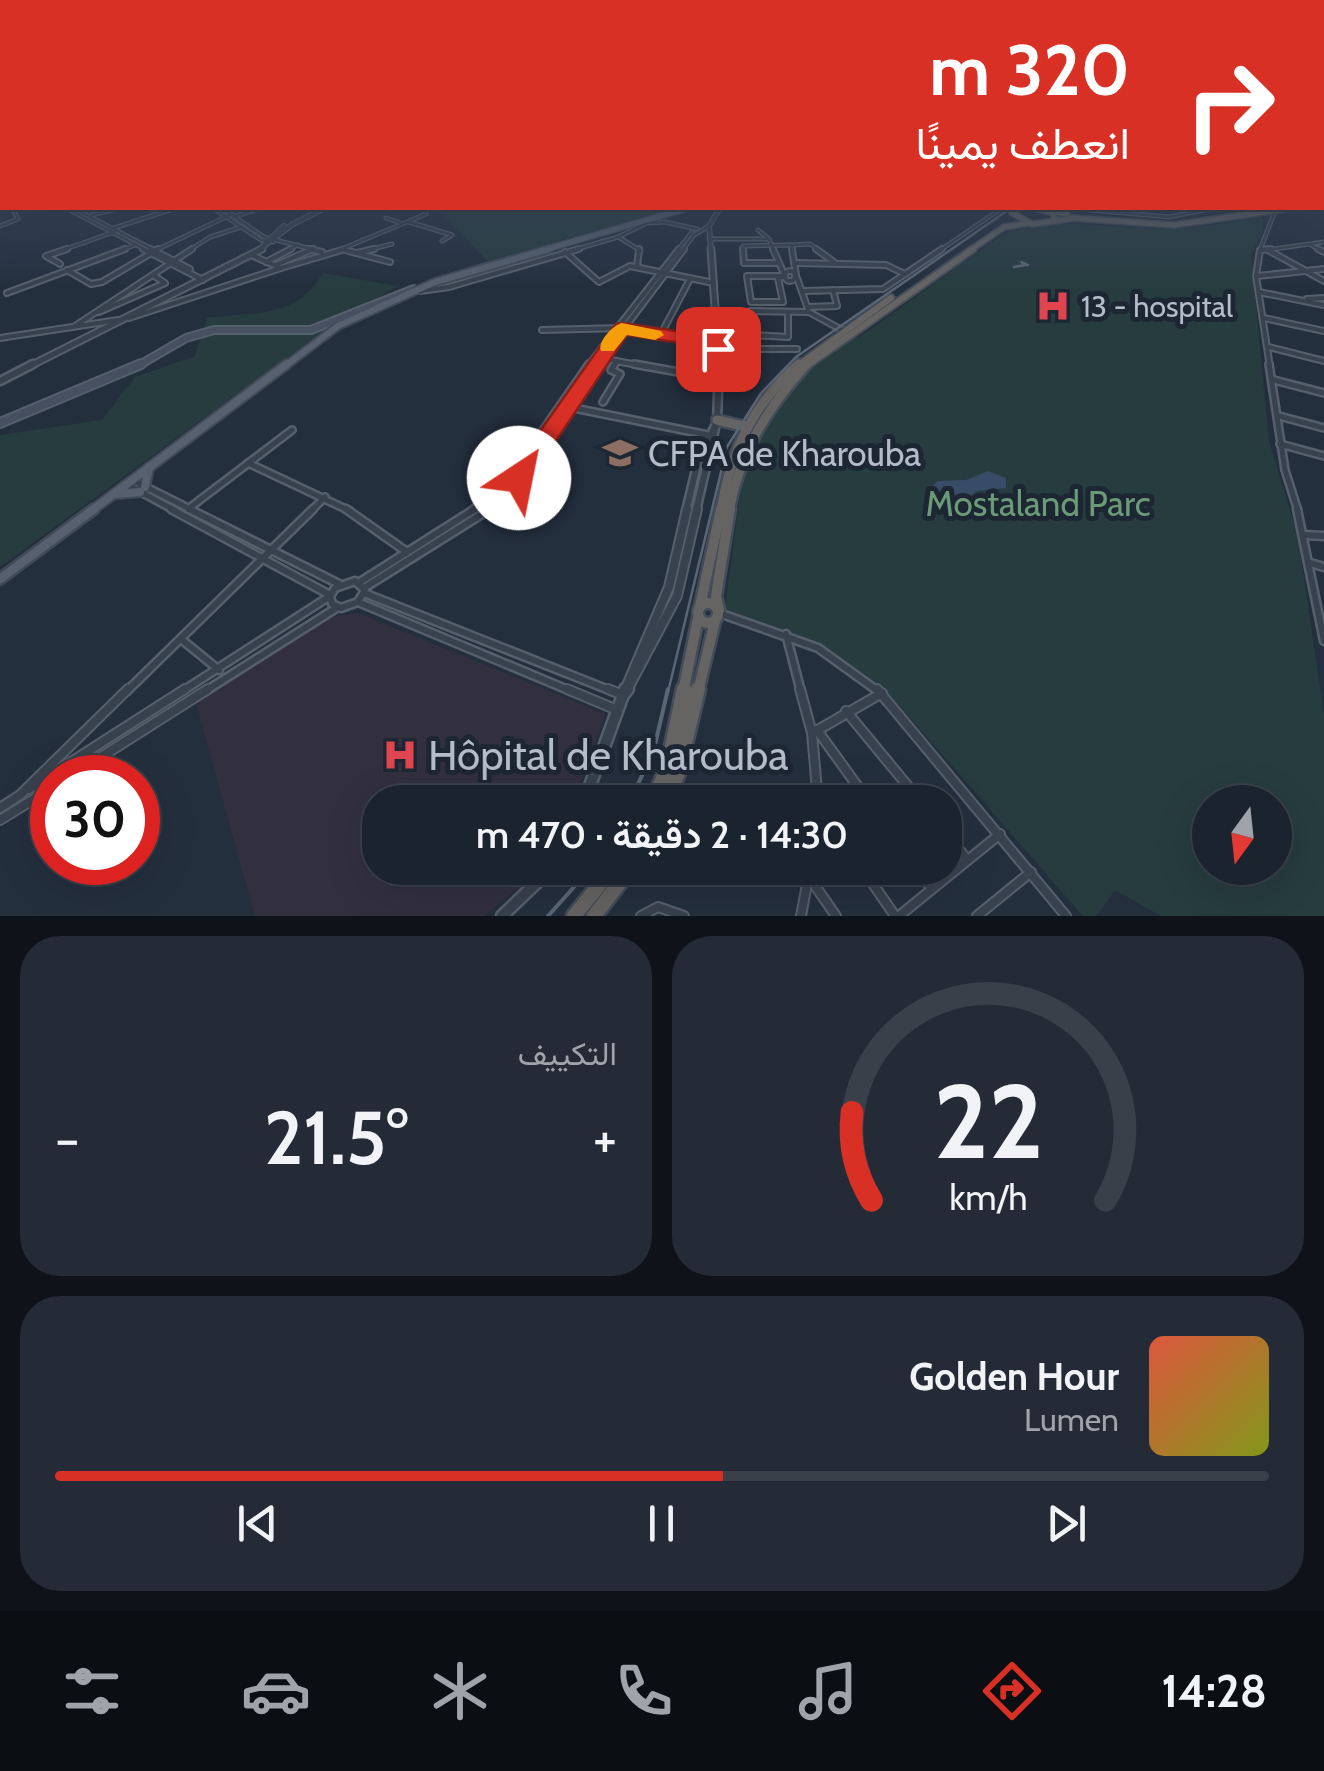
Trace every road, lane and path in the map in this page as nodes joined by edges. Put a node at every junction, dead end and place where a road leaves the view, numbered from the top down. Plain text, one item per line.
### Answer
1 (8, 210) edge
2 (71, 210) edge
3 (76, 210) edge
4 (109, 210) edge
5 (165, 210) edge
6 (170, 210) edge
7 (218, 210) edge
8 (224, 210) edge
9 (253, 210) edge
10 (319, 210) edge
11 (425, 210) edge
12 (678, 210) edge
13 (719, 210) edge
14 (1006, 210) edge
15 (1007, 210) edge
16 (1010, 210) edge
17 (1044, 210) edge
18 (1052, 210) edge
19 (1101, 210) edge
20 (1133, 210) edge
21 (1176, 210) edge
22 (1205, 210) edge
23 (1286, 210) edge
24 (1261, 211) edge
25 (1274, 214) junction
26 (1127, 215) junction
27 (86, 216) junction
28 (230, 216) junction
29 (1170, 217) junction
30 (386, 218) dead end
31 (1055, 221) junction
32 (407, 223) junction
33 (1029, 223) junction
34 (0, 226) edge
35 (241, 226) junction
36 (709, 226) junction
37 (696, 229) junction
38 (111, 230) junction
39 (758, 230) dead end
40 (618, 236) junction
41 (710, 239) junction
42 (769, 239) junction
43 (272, 240) junction
44 (442, 241) dead end
45 (1324, 242) edge
46 (392, 244) dead end
47 (1308, 244) junction
48 (135, 245) junction
49 (298, 245) junction
50 (774, 245) junction
51 (792, 245) junction
52 (313, 248) junction
53 (344, 249) junction
54 (1263, 250) junction
55 (153, 251) junction
56 (565, 252) junction
57 (1324, 252) edge
58 (325, 254) junction
59 (354, 254) junction
60 (251, 255) junction
61 (173, 262) junction
62 (266, 262) junction
63 (390, 262) dead end
64 (778, 263) junction
65 (797, 263) junction
66 (60, 264) dead end
67 (836, 264) junction
68 (886, 265) junction
69 (486, 266) junction
70 (278, 267) junction
71 (637, 267) junction
72 (1324, 269) edge
73 (66, 270) junction
74 (1306, 272) junction
75 (662, 273) junction
76 (493, 274) junction
77 (905, 274) junction
78 (154, 275) junction
79 (783, 275) junction
80 (796, 276) junction
81 (1256, 276) junction
82 (203, 278) junction
83 (690, 278) junction
84 (894, 282) junction
85 (1324, 282) edge
86 (714, 284) junction
87 (419, 290) junction
88 (803, 290) junction
89 (834, 290) junction
90 (1259, 292) junction
91 (6, 293) dead end
92 (1324, 298) edge
93 (1300, 300) junction
94 (1324, 305) edge
95 (808, 310) junction
96 (96, 312) junction
97 (788, 312) junction
98 (1262, 317) junction
99 (122, 320) junction
100 (72, 327) junction
101 (619, 328) junction
102 (542, 330) dead end
103 (842, 330) junction
104 (1324, 332) edge
105 (660, 336) junction
106 (0, 338) edge
107 (718, 346) junction
108 (1268, 347) junction
109 (797, 349) dead end
110 (597, 357) junction
111 (1324, 360) edge
112 (617, 361) junction
113 (720, 380) junction
114 (1274, 380) junction
115 (0, 381) edge
116 (1324, 393) edge
117 (603, 402) dead end
118 (564, 406) junction
119 (1277, 415) junction
120 (716, 422) junction
121 (0, 423) edge
122 (747, 428) junction
123 (1324, 428) edge
124 (292, 430) dead end
125 (708, 434) junction
126 (1280, 444) junction
127 (1324, 456) edge
128 (248, 463) junction
129 (150, 466) junction
130 (129, 482) junction
131 (142, 489) junction
132 (111, 495) junction
133 (325, 496) junction
134 (188, 509) junction
135 (1305, 535) junction
136 (1324, 536) edge
137 (268, 548) junction
138 (407, 552) junction
139 (261, 556) junction
140 (397, 562) junction
141 (1310, 563) junction
142 (1324, 567) edge
143 (0, 579) edge
144 (339, 584) junction
145 (363, 588) junction
146 (330, 596) junction
147 (358, 602) junction
148 (338, 607) junction
149 (699, 612) junction
150 (718, 616) junction
151 (1323, 626) edge
152 (786, 634) junction
153 (180, 639) junction
154 (1324, 641) edge
155 (501, 646) junction
156 (493, 658) junction
157 (219, 670) junction
158 (882, 692) junction
159 (623, 694) junction
160 (617, 710) junction
161 (846, 711) junction
162 (815, 732) junction
163 (104, 755) edge
164 (590, 785) edge
165 (659, 785) edge
166 (673, 785) edge
167 (817, 785) edge
168 (856, 785) edge
169 (907, 785) edge
170 (20, 796) junction
171 (30, 799) edge
172 (2, 813) edge
173 (1000, 834) junction
174 (962, 853) edge
175 (966, 858) junction
176 (1031, 872) junction
177 (534, 885) edge
178 (599, 885) edge
179 (618, 885) edge
180 (807, 885) edge
181 (817, 885) edge
182 (874, 885) edge
183 (928, 885) edge
184 (930, 888) junction
185 (502, 916) edge
186 (574, 916) edge
187 (594, 916) edge
188 (642, 916) edge
189 (681, 916) edge
190 (802, 916) edge
191 (836, 916) edge
192 (897, 916) edge
193 (977, 916) edge
194 (1066, 916) edge

1 - 34 street
2 - 27 street
3 - 27 street
4 - 27 street
5 - 38 street
6 - 38 street
7 - 28 street
8 - 28 street
9 - 28 street
10 - 43 street
11 - 32 street
12 - 69 main road
13 - 36 street
14 - 77 street
15 - 103 highway
16 - 33 highway
17 - 31 highway
18 - 24 highway
19 - 26 street
20 - 26 street
21 - 29 street
22 - 29 street
23 - 25 highway
24 - 25 highway
24 - 31 highway
25 - 54 street
26 - 29 street
27 - 38 street
28 - 35 street
28 - 43 street
28 - 55 street
30 - 32 street
31 - 33 highway
32 - 44 street
32 - 53 street
33 - 150 highway
35 - 43 street
35 - 61 street
36 - 37 street
36 - 41 street
36 - 75 street
37 - 40 street
37 - 75 street
38 - 48 street
38 - 55 street
38 - 66 street
39 - 42 street
40 - 56 street
40 - 71 street
41 - 42 street
41 - 86 street
42 - 50 street
43 - 49 street
43 - 60 street
43 - 82 street
45 - 47 street
46 - 59 street
47 - 54 street
47 - 57 street
48 - 55 street
48 - 73 street
49 - 52 street
49 - 62 street
50 - 51 street
50 - 64 street
50 - 64 street
51 - 65 street
51 - 67 street
52 - 58 street
52 - 70 street
53 - 58 street
53 - 59 street
54 - 74 street
54 - 81 street
55 - 61 street
55 - 73 street
56 - 71 street
56 - 76 street
58 - 70 street
59 - 63 street
60 - 62 street
60 - 82 street
61 - 78 street
61 - 82 street
62 - 70 street
64 - 79 street
65 - 67 street
65 - 80 street
67 - 68 street
68 - 77 street
68 - 84 street
69 - 76 street
69 - 87 main road
70 - 99 street
71 - 75 street
72 - 74 street
73 - 91 street
74 - 81 street
74 - 85 street
75 - 83 street
75 - 101 street
76 - 87 street
77 - 84 street
78 - 96 street
78 - 96 street
79 - 79 street
79 - 80 street
80 - 88 street
81 - 90 street
82 - 99 street
83 - 86 street
83 - 105 street
84 - 89 street
86 - 107 street
87 - 121 main road
87 - 129 main road
88 - 89 street
88 - 95 street
89 - 95 street
90 - 93 street
90 - 98 street
92 - 93 street
93 - 94 street
95 - 97 street
95 - 103 street
96 - 100 street
97 - 97 street
98 - 104 street
98 - 108 street
99 - 100 street
99 - 115 street
100 - 106 street
101 - 102 street
101 - 105 street
101 - 110 street
103 - 122 highway
105 - 107 street
107 - 109 street
107 - 113 street
108 - 111 street
108 - 114 street
110 - 112 street
110 - 118 street
112 - 113 street
112 - 117 street
113 - 120 street
114 - 116 street
114 - 119 street
118 - 125 street
118 - 138 street
118 - 140 street
119 - 123 street
119 - 126 street
120 - 122 highway
120 - 125 street
120 - 159 street
122 - 149 highway
124 - 128 street
125 - 159 street
126 - 127 street
126 - 135 street
128 - 133 street
128 - 134 street
129 - 130 main road
129 - 131 main road
130 - 131 street
130 - 132 main road
131 - 132 main road
131 - 134 street
131 - 139 street
132 - 143 main road
133 - 137 street
133 - 138 street
134 - 137 street
135 - 136 street
135 - 141 street
137 - 139 street
137 - 144 street
138 - 140 street
139 - 146 street
139 - 153 street
140 - 145 street
141 - 142 street
141 - 151 street
144 - 145 street
144 - 146 street
145 - 147 street
145 - 155 street
146 - 148 street
146 - 157 street
147 - 148 street
147 - 156 street
148 - 163 street
149 - 150 highway
149 - 150 highway
149 - 165 highway
150 - 152 street
150 - 166 highway
151 - 154 street
152 - 158 street
152 - 162 street
153 - 157 street
153 - 170 street
155 - 156 street
155 - 159 street
156 - 160 street
157 - 170 street
158 - 161 street
158 - 173 street
159 - 160 street
160 - 164 street
161 - 162 street
161 - 169 street
162 - 167 street
162 - 168 street
170 - 172 street
171 - 172 street
173 - 175 street
173 - 176 street
174 - 175 street
175 - 184 street
176 - 193 street
176 - 194 street
177 - 185 street
178 - 186 highway
179 - 187 highway
180 - 190 street
181 - 191 street
182 - 192 street
183 - 184 street
184 - 192 street
188 - 189 street

